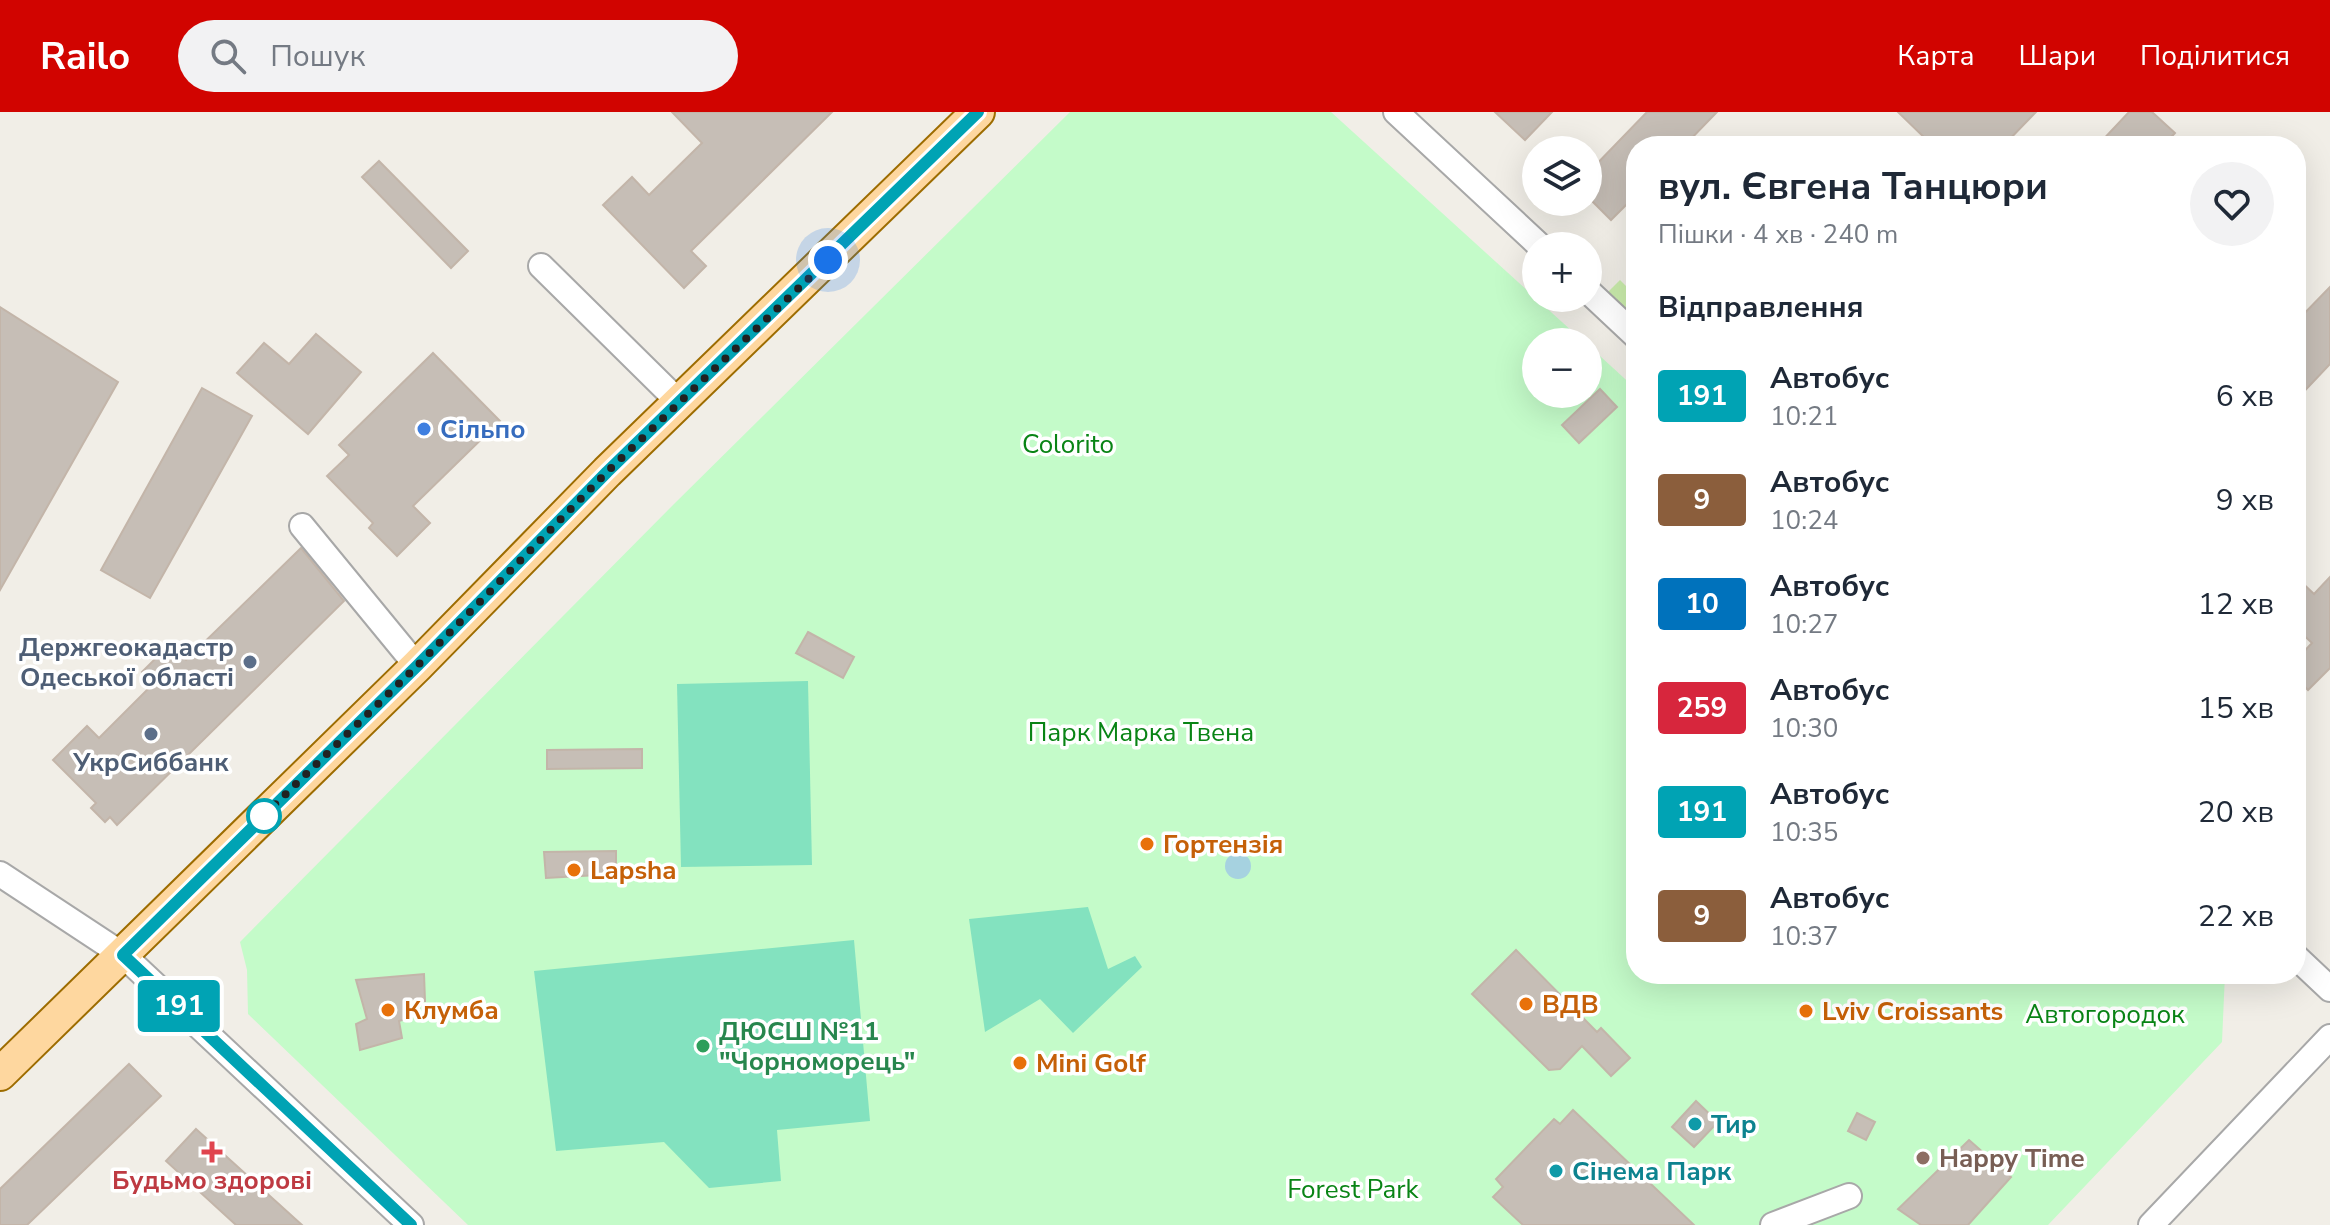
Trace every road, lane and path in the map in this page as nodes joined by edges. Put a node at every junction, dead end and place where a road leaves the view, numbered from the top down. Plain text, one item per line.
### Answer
1 (978, 112) edge
2 (1396, 112) edge
3 (1525, 232) edge
4 (541, 266) dead end
5 (1602, 304) edge
6 (1626, 327) edge
7 (680, 403) junction
8 (302, 526) dead end
9 (417, 666) junction
10 (0, 874) edge
11 (123, 955) junction
12 (2306, 966) edge
13 (2330, 989) edge
14 (2330, 1037) edge
15 (0, 1074) edge
16 (1849, 1196) dead end
17 (411, 1225) edge
18 (1773, 1225) edge
19 (2151, 1225) edge

1 - 7 main road
2 - 3 street
4 - 7 street
5 - 6 street
7 - 9 main road
8 - 9 street
9 - 11 main road
10 - 11 street
11 - 15 main road
11 - 17 street
12 - 13 street
14 - 19 street
16 - 18 street

